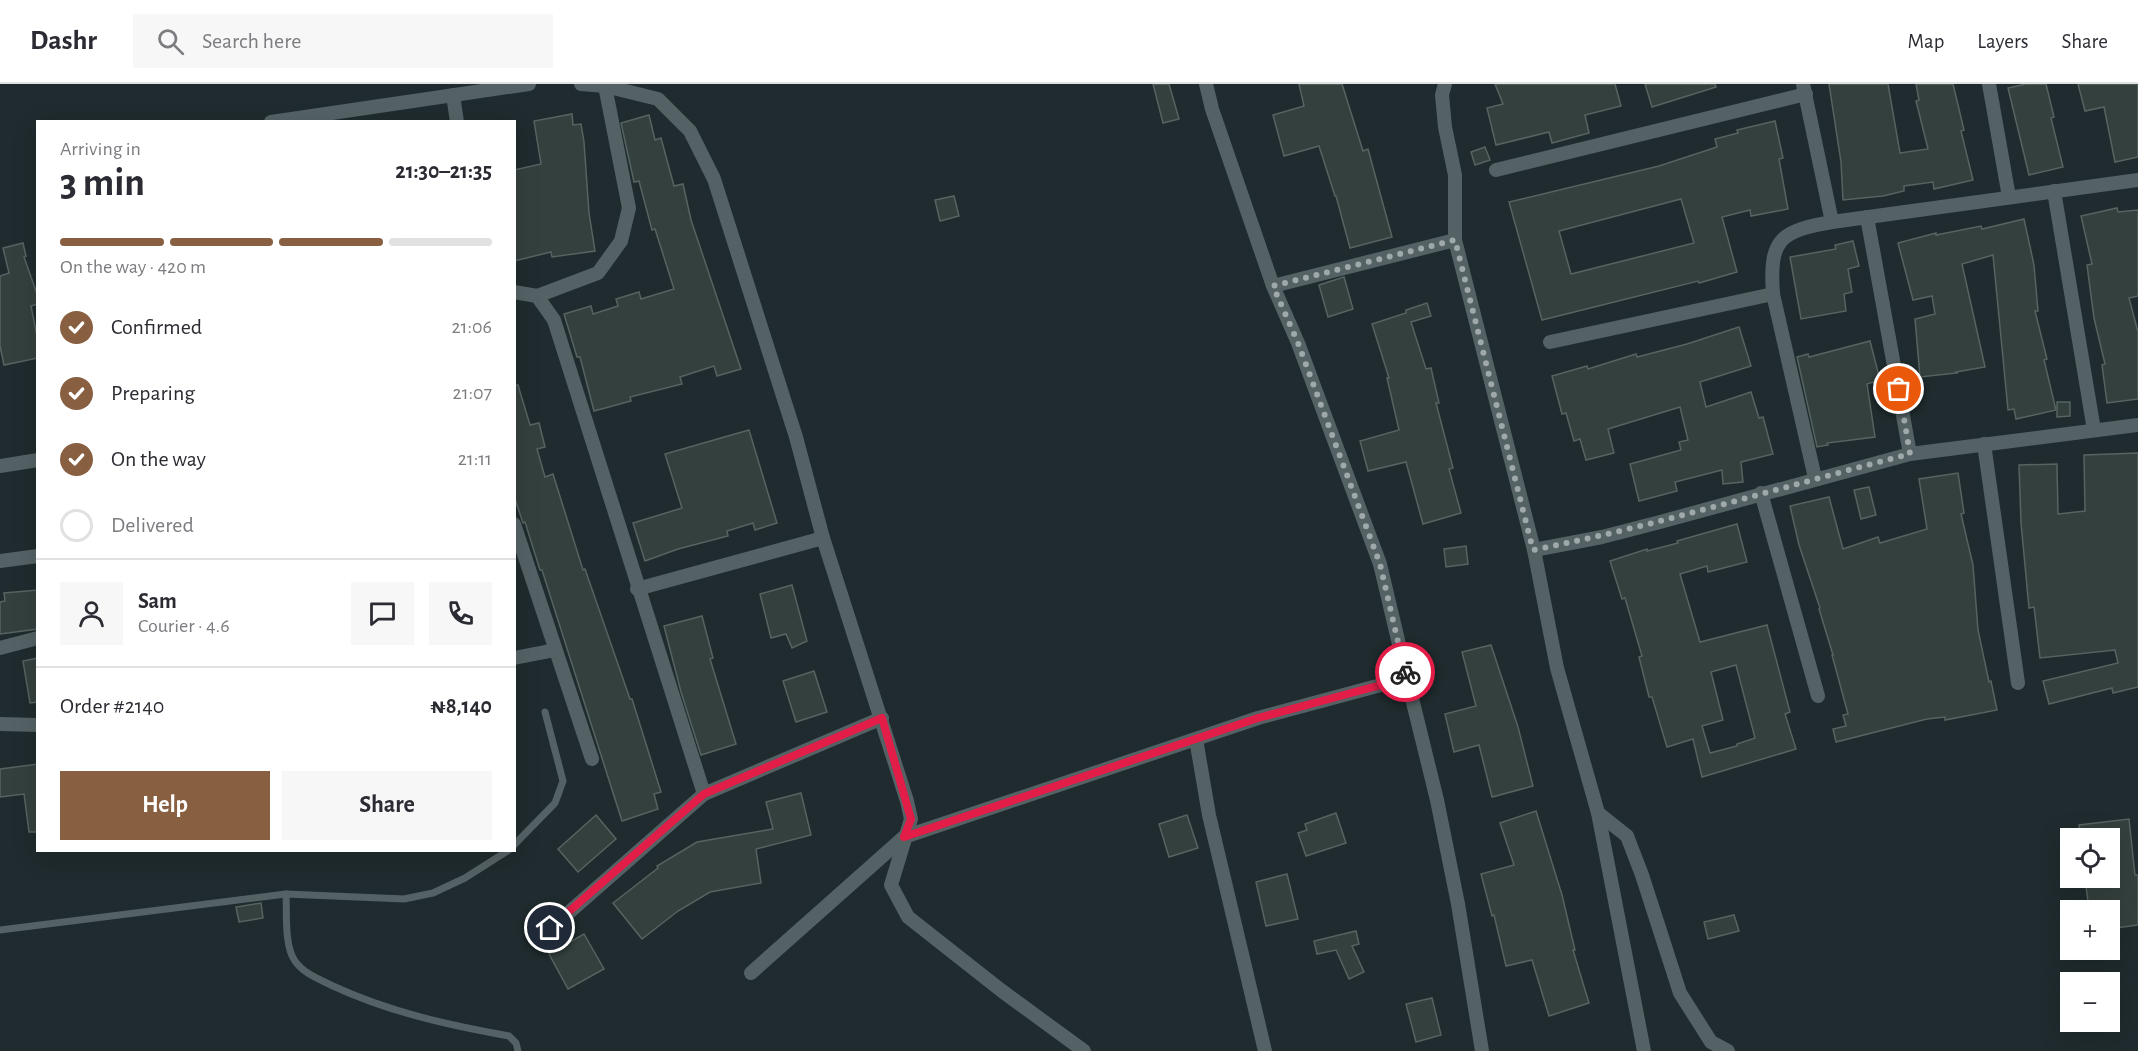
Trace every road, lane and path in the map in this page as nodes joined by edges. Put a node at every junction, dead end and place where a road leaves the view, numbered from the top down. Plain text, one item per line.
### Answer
1 (529, 84) edge
2 (581, 84) edge
3 (1206, 84) edge
4 (1445, 84) edge
5 (1989, 84) edge
6 (605, 86) junction
7 (1804, 89) edge
8 (453, 95) junction
9 (299, 119) edge
10 (457, 120) edge
11 (1496, 170) dead end
12 (2138, 180) edge
13 (2054, 191) junction
14 (2008, 197) junction
15 (1867, 217) junction
16 (1832, 222) junction
17 (1455, 240) junction
18 (1273, 286) junction
19 (516, 292) edge
20 (1773, 294) junction
21 (537, 296) junction
22 (1550, 342) dead end
23 (2138, 425) edge
24 (2094, 430) junction
25 (1984, 444) junction
26 (1910, 454) junction
27 (36, 460) edge
28 (0, 466) edge
29 (1815, 478) junction
30 (1761, 494) junction
31 (516, 530) edge
32 (823, 538) junction
33 (1533, 550) junction
34 (36, 556) edge
35 (0, 561) edge
36 (638, 589) junction
37 (36, 639) edge
38 (0, 648) edge
39 (555, 650) junction
40 (516, 658) edge
41 (1407, 678) junction
42 (2018, 683) dead end
43 (1818, 696) dead end
44 (545, 712) dead end
45 (882, 718) junction
46 (0, 724) edge
47 (36, 725) edge
48 (1196, 739) junction
49 (591, 759) dead end
50 (704, 794) junction
51 (1598, 813) junction
52 (904, 837) junction
53 (516, 843) edge
54 (506, 852) edge
55 (286, 894) junction
56 (550, 928) dead end
57 (0, 930) edge
58 (751, 973) dead end
59 (518, 1051) edge
60 (1084, 1051) edge
61 (1265, 1051) edge
62 (1482, 1051) edge
63 (1644, 1051) edge
64 (1728, 1051) edge

1 - 8 street
2 - 6 street
3 - 18 street
4 - 17 street
5 - 14 street
6 - 21 street
6 - 32 street
7 - 11 street
7 - 16 street
8 - 9 street
8 - 10 street
12 - 13 street
13 - 14 street
13 - 24 street
14 - 15 street
15 - 16 street
15 - 26 street
16 - 20 street
17 - 18 street
17 - 33 street
18 - 41 street
19 - 21 street
20 - 22 street
20 - 29 street
21 - 36 street
23 - 24 street
24 - 25 street
25 - 26 street
25 - 42 street
26 - 29 street
27 - 28 street
29 - 30 street
30 - 33 street
30 - 43 street
31 - 39 street
32 - 36 street
32 - 45 street
33 - 51 street
34 - 35 street
36 - 50 street
37 - 38 street
39 - 40 street
39 - 49 street
41 - 48 street
41 - 62 street
44 - 53 lane
45 - 50 street
45 - 52 street
46 - 47 street
48 - 52 street
48 - 61 street
50 - 56 street
51 - 63 street
51 - 64 street
52 - 58 street
52 - 60 street
54 - 55 lane
55 - 57 lane
55 - 59 lane

